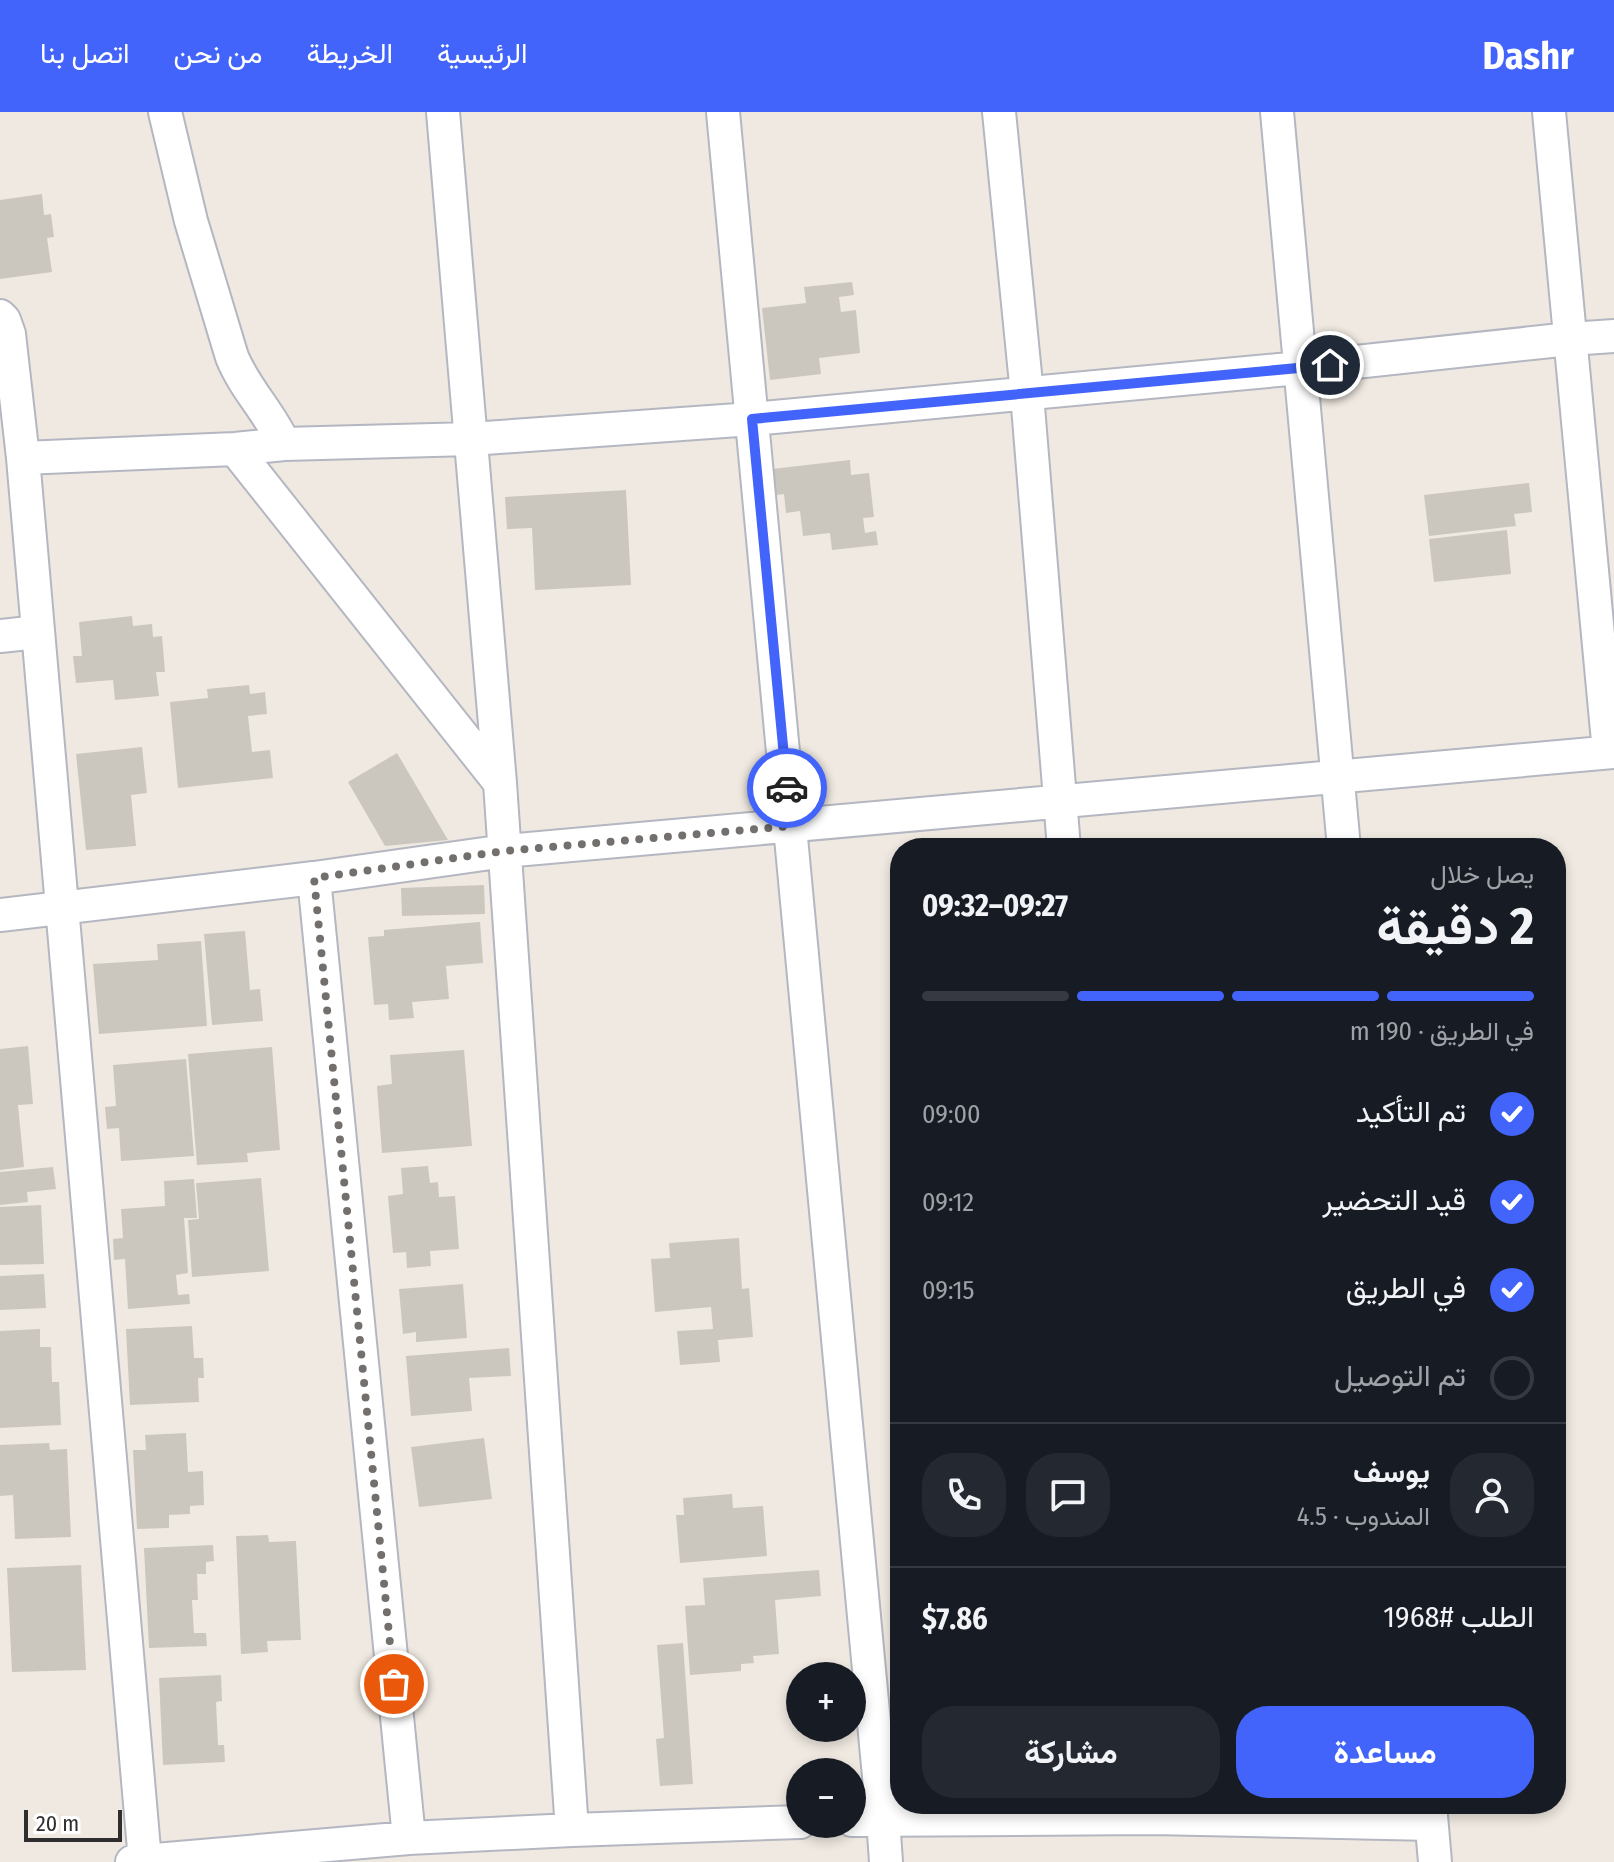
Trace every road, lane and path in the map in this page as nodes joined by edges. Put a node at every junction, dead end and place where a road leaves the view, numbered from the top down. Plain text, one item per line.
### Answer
1 (165, 112) edge
2 (443, 112) edge
3 (723, 112) edge
4 (999, 112) edge
5 (1277, 112) edge
6 (1549, 112) edge
7 (0, 316) edge
8 (1614, 336) edge
9 (1570, 339) junction
10 (1300, 368) junction
11 (1027, 394) junction
12 (752, 419) junction
13 (471, 439) junction
14 (284, 444) junction
15 (235, 449) junction
16 (23, 458) junction
17 (38, 632) junction
18 (0, 636) edge
19 (1611, 752) edge
20 (1337, 777) junction
21 (500, 783) junction
22 (1060, 802) junction
23 (790, 826) junction
24 (1063, 838) edge
25 (1343, 838) edge
26 (505, 851) junction
27 (314, 878) junction
28 (63, 908) junction
29 (0, 915) edge
30 (1057, 1814) edge
31 (1430, 1814) edge
32 (868, 1820) edge
33 (786, 1822) edge
34 (572, 1830) junction
35 (409, 1838) junction
36 (145, 1861) edge
37 (132, 1862) edge
38 (886, 1862) edge
39 (1435, 1862) edge

1 - 14 street
2 - 13 street
3 - 12 street
4 - 11 street
5 - 10 street
6 - 9 street
7 - 16 street
8 - 9 street
9 - 10 street
9 - 19 street
10 - 11 street
10 - 20 street
11 - 12 street
11 - 22 street
12 - 13 street
12 - 23 street
13 - 14 street
13 - 21 street
14 - 15 street
15 - 16 street
15 - 21 street
16 - 17 street
17 - 18 street
17 - 28 street
19 - 20 street
20 - 22 street
20 - 25 street
21 - 26 street
22 - 23 street
22 - 24 street
23 - 26 street
23 - 32 street
26 - 27 street
26 - 34 street
27 - 28 street
27 - 35 street
28 - 29 street
28 - 36 street
30 - 32 street
31 - 39 street
32 - 38 street
33 - 34 street
34 - 35 street
35 - 36 street
36 - 37 street

